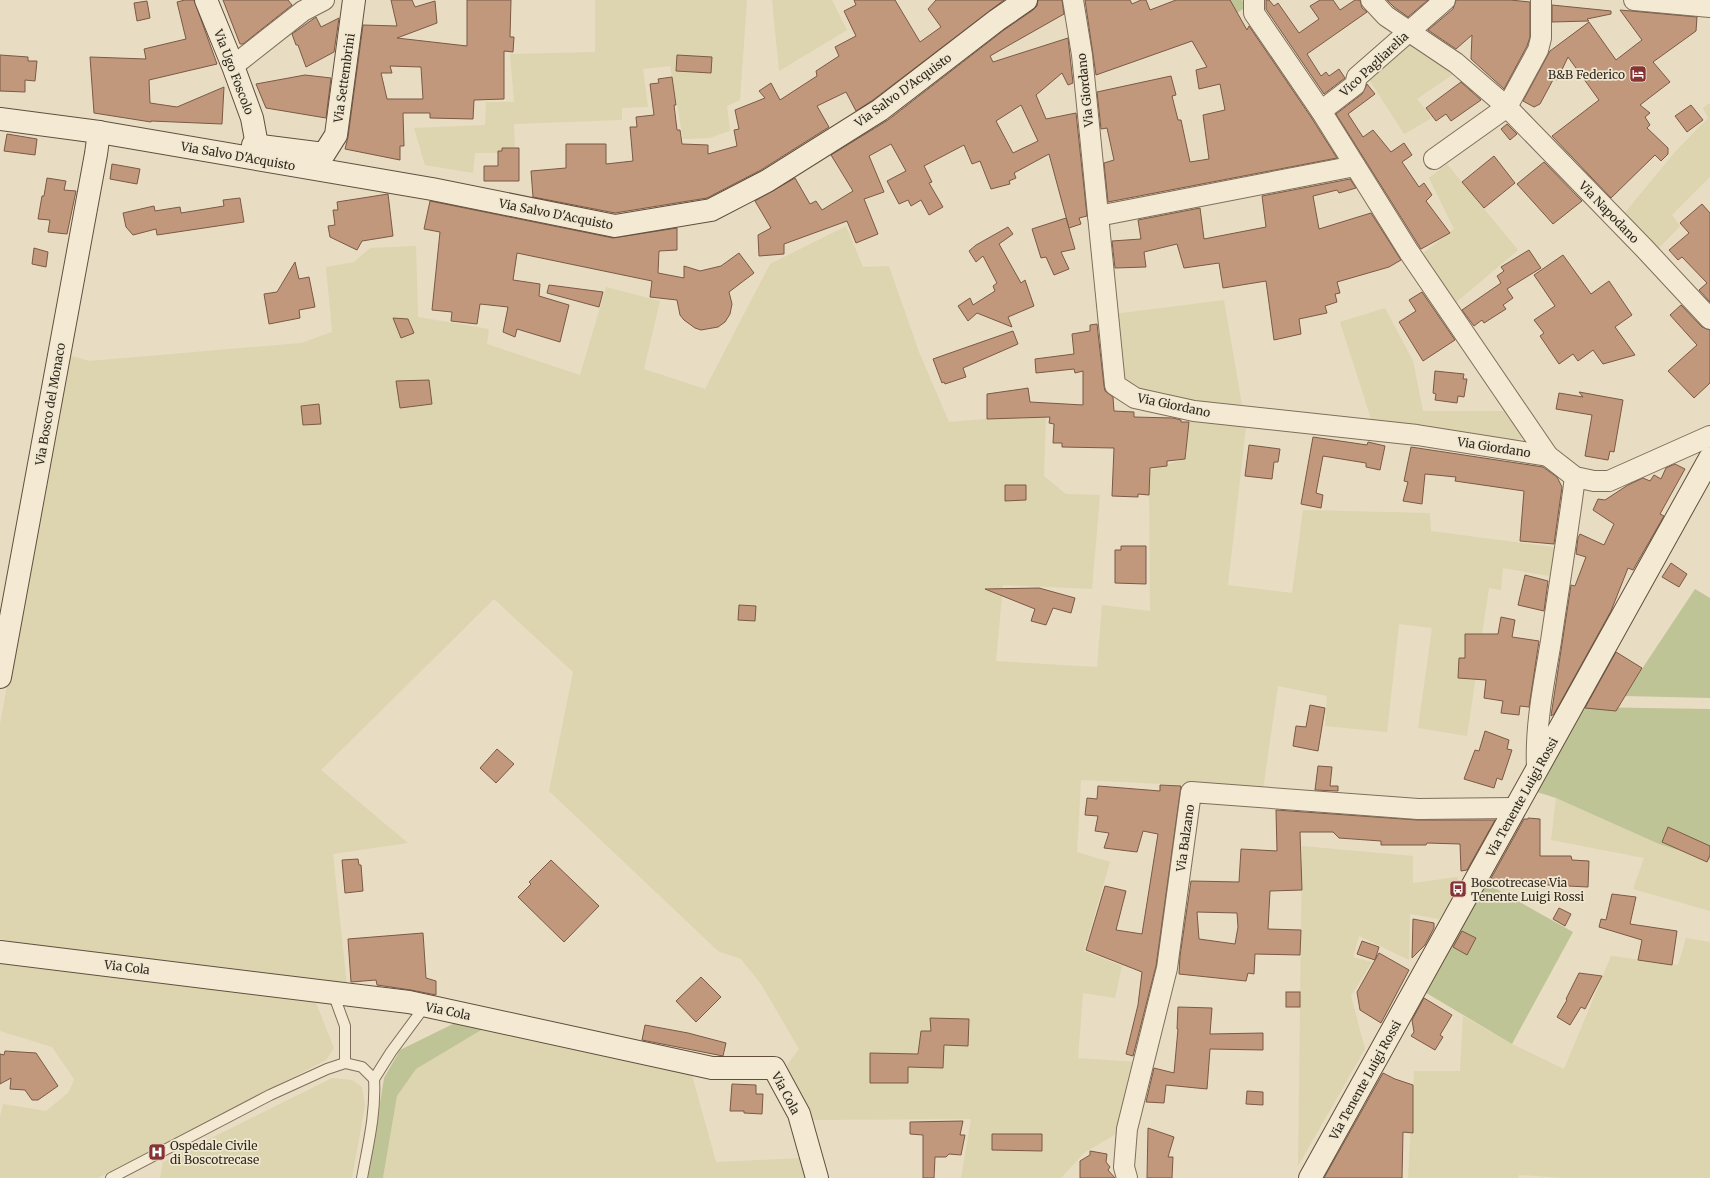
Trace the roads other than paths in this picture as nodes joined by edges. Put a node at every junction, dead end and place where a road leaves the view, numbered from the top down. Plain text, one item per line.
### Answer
1 (206, 0) edge
2 (324, 0) edge
3 (354, 0) edge
4 (1026, 0) edge
5 (1073, 0) edge
6 (1254, 0) edge
7 (1371, 0) edge
8 (1445, 0) edge
9 (1541, 0) edge
10 (1634, 0) edge
11 (1710, 7) edge
12 (1408, 32) junction
13 (233, 66) junction
14 (1507, 107) junction
15 (1321, 111) junction
16 (0, 119) edge
17 (99, 132) junction
18 (257, 146) junction
19 (324, 154) junction
20 (1434, 159) dead end
21 (1355, 166) junction
22 (530, 208) junction
23 (1098, 216) junction
24 (1710, 319) edge
25 (1710, 436) edge
26 (1548, 456) junction
27 (1710, 458) edge
28 (1575, 477) junction
29 (0, 677) edge
30 (1537, 768) junction
31 (1515, 808) junction
32 (0, 952) edge
33 (334, 993) junction
34 (425, 1006) junction
35 (344, 1063) junction
36 (374, 1079) junction
37 (112, 1178) edge
38 (362, 1178) edge
39 (817, 1178) edge
40 (1127, 1178) edge
41 (1310, 1178) edge

1 - 13 street, Via Ugo Foscolo
2 - 13 street
3 - 19 street, Via Settembrini
4 - 22 street, Via Salvo D'Acquisto
5 - 23 street, Via Giordano
6 - 15 street
7 - 12 street, Via Napodano
8 - 12 street, Vico Pagliarelia
9 - 14 street
10 - 11 street
12 - 14 street, Via Napodano
12 - 15 street, Vico Pagliarelia
13 - 18 street, Via Ugo Foscolo
14 - 20 street
14 - 24 street, Via Napodano
15 - 21 street
16 - 17 street, Via Salvo D'Acquisto
17 - 18 street
17 - 22 street, Via Salvo D'Acquisto
17 - 29 street, Via Bosco del Monaco
18 - 19 street
19 - 22 street
21 - 23 street
21 - 26 street
23 - 26 street, Via Giordano
25 - 28 street
26 - 28 street
27 - 30 street, Via Tenente Luigi Rossi
28 - 30 street
30 - 31 street, Via Tenente Luigi Rossi
31 - 40 street, Via Balzano
31 - 41 street, Via Tenente Luigi Rossi
32 - 33 street, Via Cola
33 - 34 street, Via Cola
33 - 35 lane
34 - 36 lane
34 - 39 street, Via Cola
35 - 36 lane
35 - 37 lane
36 - 38 lane

